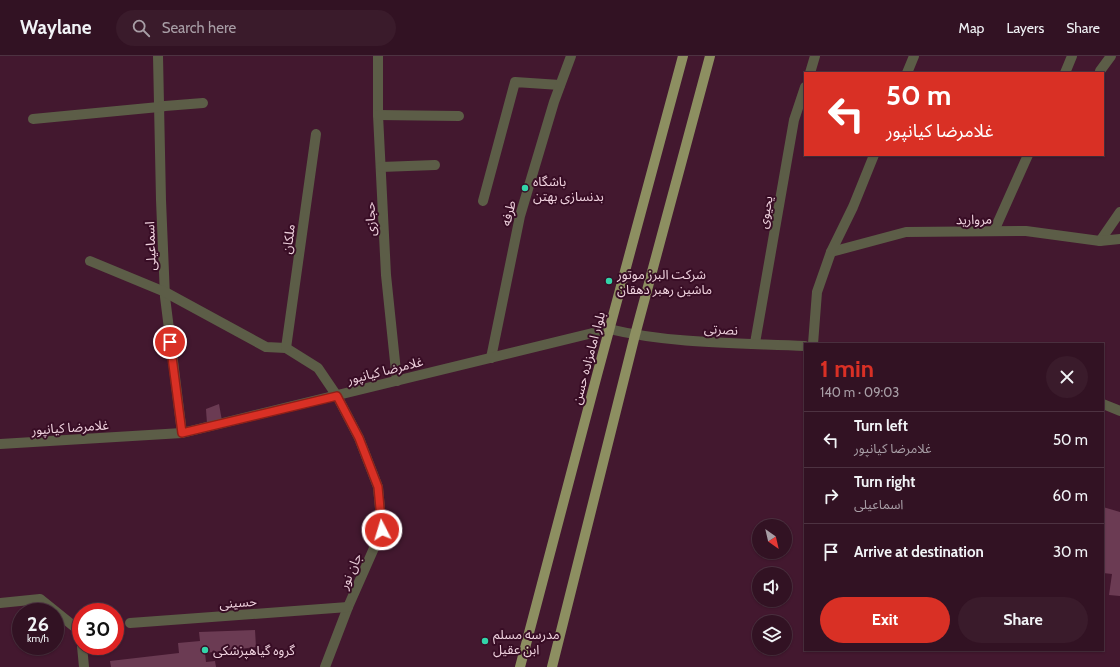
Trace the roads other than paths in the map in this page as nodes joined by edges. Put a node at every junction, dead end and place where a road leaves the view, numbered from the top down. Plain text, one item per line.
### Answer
1 (158, 56) edge
2 (378, 56) edge
3 (571, 56) edge
4 (684, 56) edge
5 (710, 56) edge
6 (815, 56) edge
7 (914, 56) edge
8 (1072, 56) edge
9 (1111, 56) edge
10 (1100, 71) dead end
11 (810, 72) edge
12 (907, 72) edge
13 (1065, 72) edge
14 (560, 85) junction
15 (804, 90) edge
16 (202, 103) dead end
17 (159, 108) junction
18 (378, 115) junction
19 (459, 116) dead end
20 (33, 119) dead end
21 (316, 134) dead end
22 (874, 156) edge
23 (1028, 156) edge
24 (436, 165) dead end
25 (381, 167) junction
26 (483, 201) dead end
27 (1120, 212) edge
28 (994, 231) junction
29 (1120, 239) edge
30 (1100, 241) junction
31 (831, 252) junction
32 (90, 260) dead end
33 (165, 292) junction
34 (609, 329) junction
35 (635, 336) junction
36 (813, 343) edge
37 (755, 344) junction
38 (804, 346) edge
39 (286, 348) junction
40 (491, 358) junction
41 (397, 381) junction
42 (337, 396) junction
43 (1104, 404) edge
44 (1120, 411) edge
45 (182, 433) junction
46 (0, 444) edge
47 (0, 603) edge
48 (348, 607) junction
49 (130, 623) dead end
50 (72, 625) edge
51 (83, 655) edge
52 (84, 667) edge
53 (324, 667) edge
54 (520, 667) edge
55 (552, 667) edge

1 - 17 street, اسماعیلی
2 - 18 street, حجازی
3 - 14 street, طرفه
4 - 34 main road, بلوار امامزاده حسن
5 - 35 main road
6 - 11 street
7 - 12 street
8 - 13 street
9 - 10 street
14 - 26 street
14 - 40 street, طرفه
15 - 37 street, یحیوی
16 - 17 street
17 - 20 street
17 - 33 street, اسماعیلی
18 - 19 street
18 - 25 street, حجازی
21 - 39 street, ملکان
22 - 31 street
23 - 28 street
24 - 25 street
25 - 41 street, حجازی
27 - 30 street
28 - 30 street, مروارید
28 - 31 street, مروارید
29 - 30 street, مروارید
31 - 36 street
32 - 33 street
33 - 39 street
33 - 45 street, اسماعیلی
34 - 35 street, نصرتی
34 - 40 street, غلامرضا کیانپور
34 - 54 main road, بلوار امامزاده حسن
35 - 37 street, نصرتی
35 - 55 main road
37 - 38 street, نصرتی
39 - 42 street, جان نور
40 - 41 street, غلامرضا کیانپور
41 - 42 street, غلامرضا کیانپور
42 - 45 street, غلامرضا کیانپور
42 - 48 street, جان نور
43 - 44 street
45 - 46 street, غلامرضا کیانپور
47 - 50 street
48 - 49 street, حسینی
48 - 53 street, جان نور
51 - 52 street

